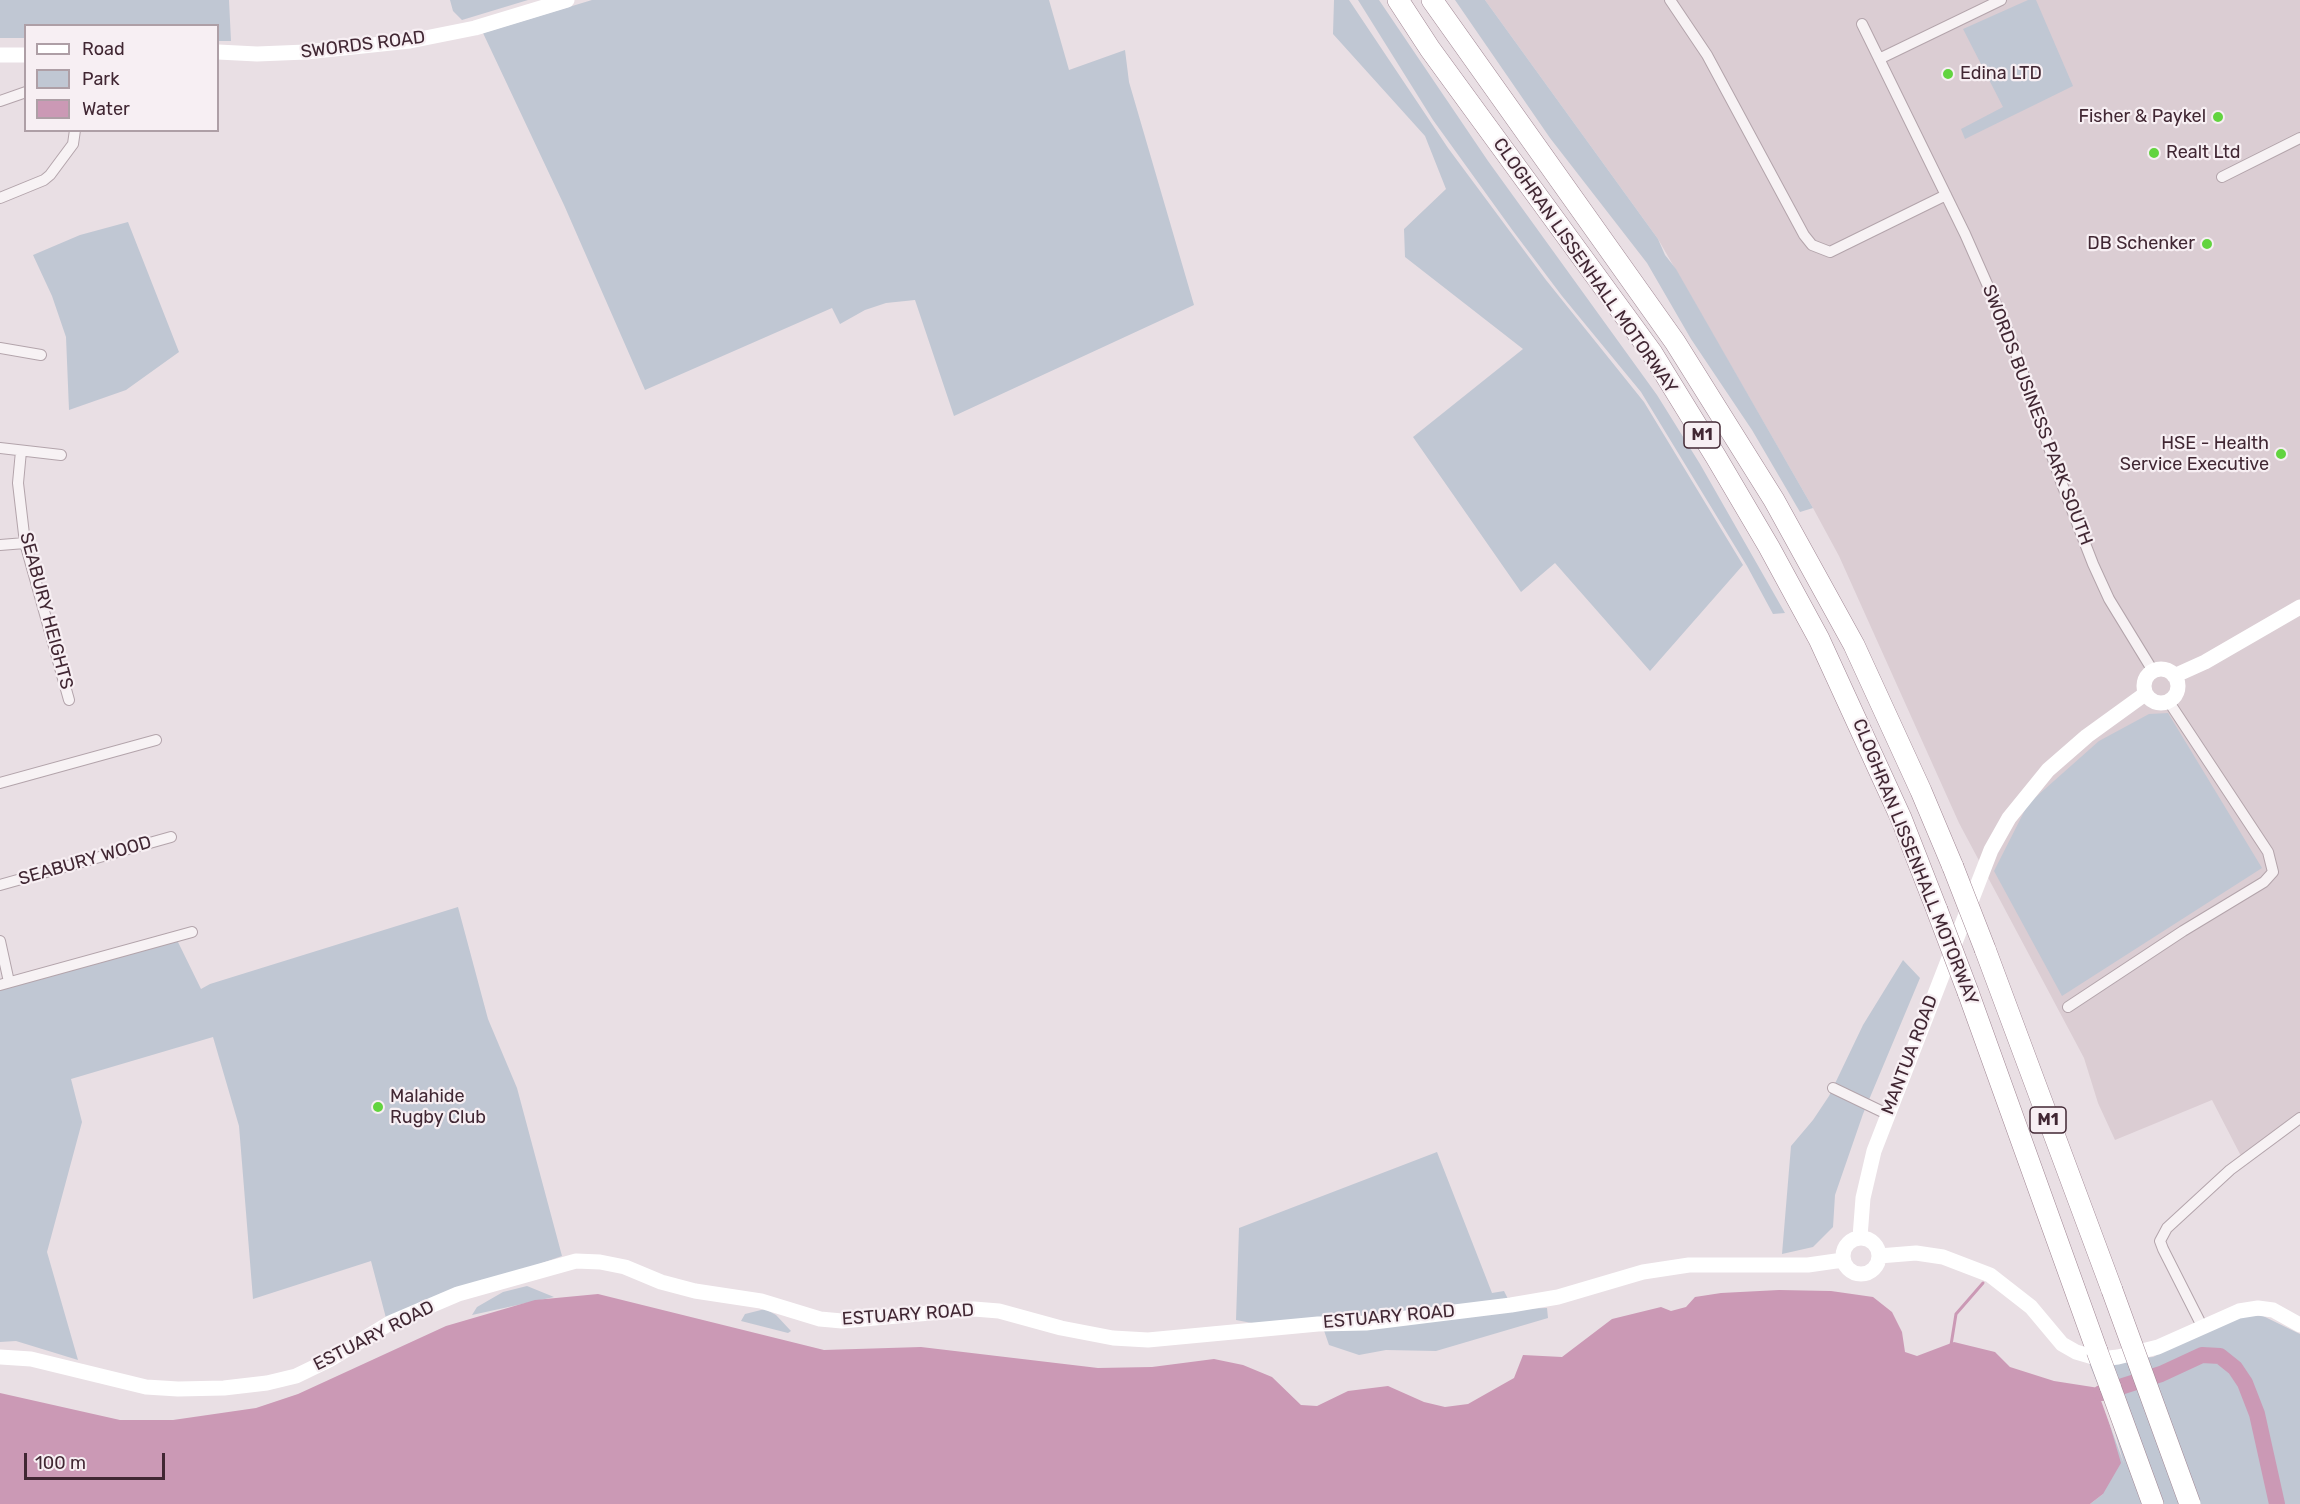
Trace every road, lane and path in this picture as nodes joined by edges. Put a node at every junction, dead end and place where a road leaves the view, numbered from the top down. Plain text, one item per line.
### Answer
1 (567, 0) edge
2 (1398, 0) edge
3 (1432, 0) edge
4 (1670, 0) edge
5 (2001, 0) edge
6 (1862, 24) dead end
7 (219, 52) edge
8 (0, 55) edge
9 (24, 55) edge
10 (1879, 59) junction
11 (24, 93) edge
12 (0, 101) edge
13 (75, 132) edge
14 (2300, 138) edge
15 (2222, 177) dead end
16 (1946, 195) junction
17 (0, 198) edge
18 (0, 348) edge
19 (41, 355) dead end
20 (0, 448) edge
21 (21, 451) junction
22 (61, 455) dead end
23 (25, 543) junction
24 (0, 545) edge
25 (2300, 606) edge
26 (2153, 671) junction
27 (2174, 676) junction
28 (2145, 694) junction
29 (69, 700) dead end
30 (2169, 702) junction
31 (156, 740) dead end
32 (0, 783) edge
33 (171, 837) dead end
34 (0, 885) edge
35 (192, 932) dead end
36 (0, 941) edge
37 (5, 983) edge
38 (2068, 1007) dead end
39 (1833, 1088) dead end
40 (1887, 1114) junction
41 (2300, 1118) edge
42 (1860, 1238) junction
43 (1879, 1256) junction
44 (1843, 1260) junction
45 (2300, 1325) edge
46 (2202, 1326) junction
47 (0, 1357) edge
48 (2153, 1504) edge
49 (2190, 1504) edge

1 - 7 street, SWORDS ROAD
2 - 48 highway, CLOGHRAN LISSENHALL MOTORWAY / M1, bridge
3 - 49 highway, CLOGHRAN LISSENHALL MOTORWAY / M1, bridge
4 - 16 street
5 - 10 street
6 - 10 street, SWORDS BUSINESS PARK SOUTH
8 - 9 street
10 - 16 street, SWORDS BUSINESS PARK SOUTH
11 - 12 street
13 - 17 street
14 - 15 street
16 - 26 street, SWORDS BUSINESS PARK SOUTH
18 - 19 street
20 - 21 street
21 - 22 street
21 - 23 street, SEABURY HEIGHTS
23 - 24 street
23 - 29 street, SEABURY HEIGHTS
25 - 27 street
26 - 27 street
26 - 28 street
27 - 30 street
28 - 30 street
28 - 40 street, MANTUA ROAD
30 - 38 street
31 - 32 street
33 - 34 street, SEABURY WOOD
35 - 37 street
36 - 37 street
39 - 40 street
40 - 42 street, MANTUA ROAD
41 - 46 street
42 - 43 street
42 - 44 street
43 - 44 street
43 - 46 street
44 - 47 street, ESTUARY ROAD
45 - 46 street

